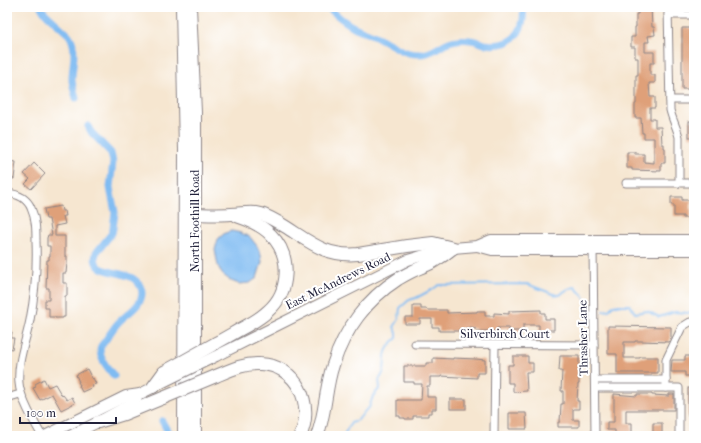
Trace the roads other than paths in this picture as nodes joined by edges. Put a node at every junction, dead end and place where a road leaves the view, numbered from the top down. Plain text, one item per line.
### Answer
1 (182, 7) edge
2 (190, 7) edge
3 (668, 7) edge
4 (668, 15) junction
5 (694, 15) edge
6 (670, 100) junction
7 (694, 100) edge
8 (626, 183) dead end
9 (679, 183) junction
10 (694, 183) edge
11 (7, 192) edge
12 (190, 214) junction
13 (232, 214) junction
14 (592, 239) junction
15 (694, 240) edge
16 (476, 246) junction
17 (453, 248) junction
18 (593, 250) junction
19 (694, 250) edge
20 (694, 322) edge
21 (415, 344) dead end
22 (495, 345) junction
23 (594, 345) junction
24 (160, 380) junction
25 (595, 380) junction
26 (666, 380) junction
27 (595, 388) junction
28 (666, 388) junction
29 (20, 394) junction
30 (140, 394) junction
31 (7, 398) edge
32 (98, 422) junction
33 (42, 436) edge
34 (45, 436) edge
35 (70, 436) edge
36 (184, 436) edge
37 (195, 436) edge
38 (300, 436) edge
39 (317, 436) edge
40 (494, 436) edge
41 (595, 436) edge
42 (681, 436) edge

1 - 12 main road, North Foothill Road
2 - 12 main road, North Foothill Road
3 - 4 street
4 - 5 street
4 - 6 street
6 - 7 street
6 - 9 street
8 - 9 street
9 - 10 street
11 - 29 street
12 - 13 main road
12 - 36 main road, North Foothill Road
12 - 37 main road, North Foothill Road
13 - 17 main road
13 - 24 main road, bridge
14 - 15 main road, East McAndrews Road
14 - 16 main road, East McAndrews Road
14 - 18 street, Thrasher Lane
16 - 17 main road, East McAndrews Road
16 - 18 main road, East McAndrews Road
17 - 24 main road, East McAndrews Road, bridge
17 - 39 main road
18 - 19 main road, East McAndrews Road
18 - 23 street, Thrasher Lane
20 - 26 street
21 - 22 street, Silverbirch Court
22 - 23 street, Silverbirch Court
22 - 40 street
23 - 25 street, Thrasher Lane
24 - 30 main road
25 - 26 street
25 - 27 street, Thrasher Lane
26 - 28 street
27 - 28 street
27 - 41 street, Thrasher Lane
28 - 42 street
29 - 31 street
29 - 33 street
30 - 32 main road
30 - 34 main road
32 - 35 main road
32 - 38 main road, bridge

